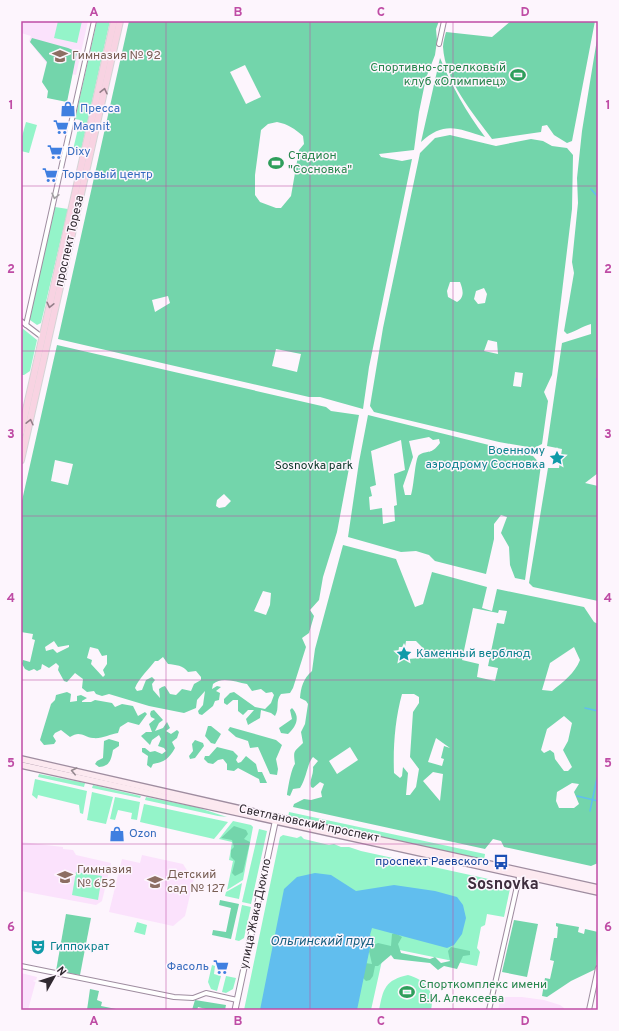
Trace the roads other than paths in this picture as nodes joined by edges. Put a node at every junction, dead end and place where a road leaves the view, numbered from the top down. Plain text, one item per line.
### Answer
1 (94, 21) edge
2 (114, 21) edge
3 (120, 21) edge
4 (444, 21) edge
5 (439, 44) dead end
6 (21, 321) edge
7 (26, 325) junction
8 (42, 337) junction
9 (21, 432) edge
10 (21, 460) edge
11 (21, 759) edge
12 (21, 765) edge
13 (276, 819) junction
14 (520, 873) junction
15 (598, 888) edge
16 (598, 892) edge
17 (21, 966) edge
18 (598, 968) edge
19 (237, 1000) junction
20 (235, 1010) edge
21 (489, 1010) edge
22 (589, 1010) edge

1 -> 7 street
2 -> 8 main road, проспект Тореза
10 -> 3 main road, проспект Тореза
4 - 5 street
6 - 7 street
7 - 8 street
8 - 9 main road, проспект Тореза
13 -> 11 main road, Светлановский проспект
12 - 13 main road, Светлановский проспект
13 - 14 main road, Светлановский проспект
13 - 19 street, улица Жака Дюкло
14 - 15 main road, Светлановский проспект
14 - 16 main road, Светлановский проспект
14 - 21 street
17 - 19 street
18 - 22 street
19 - 20 street, улица Жака Дюкло

